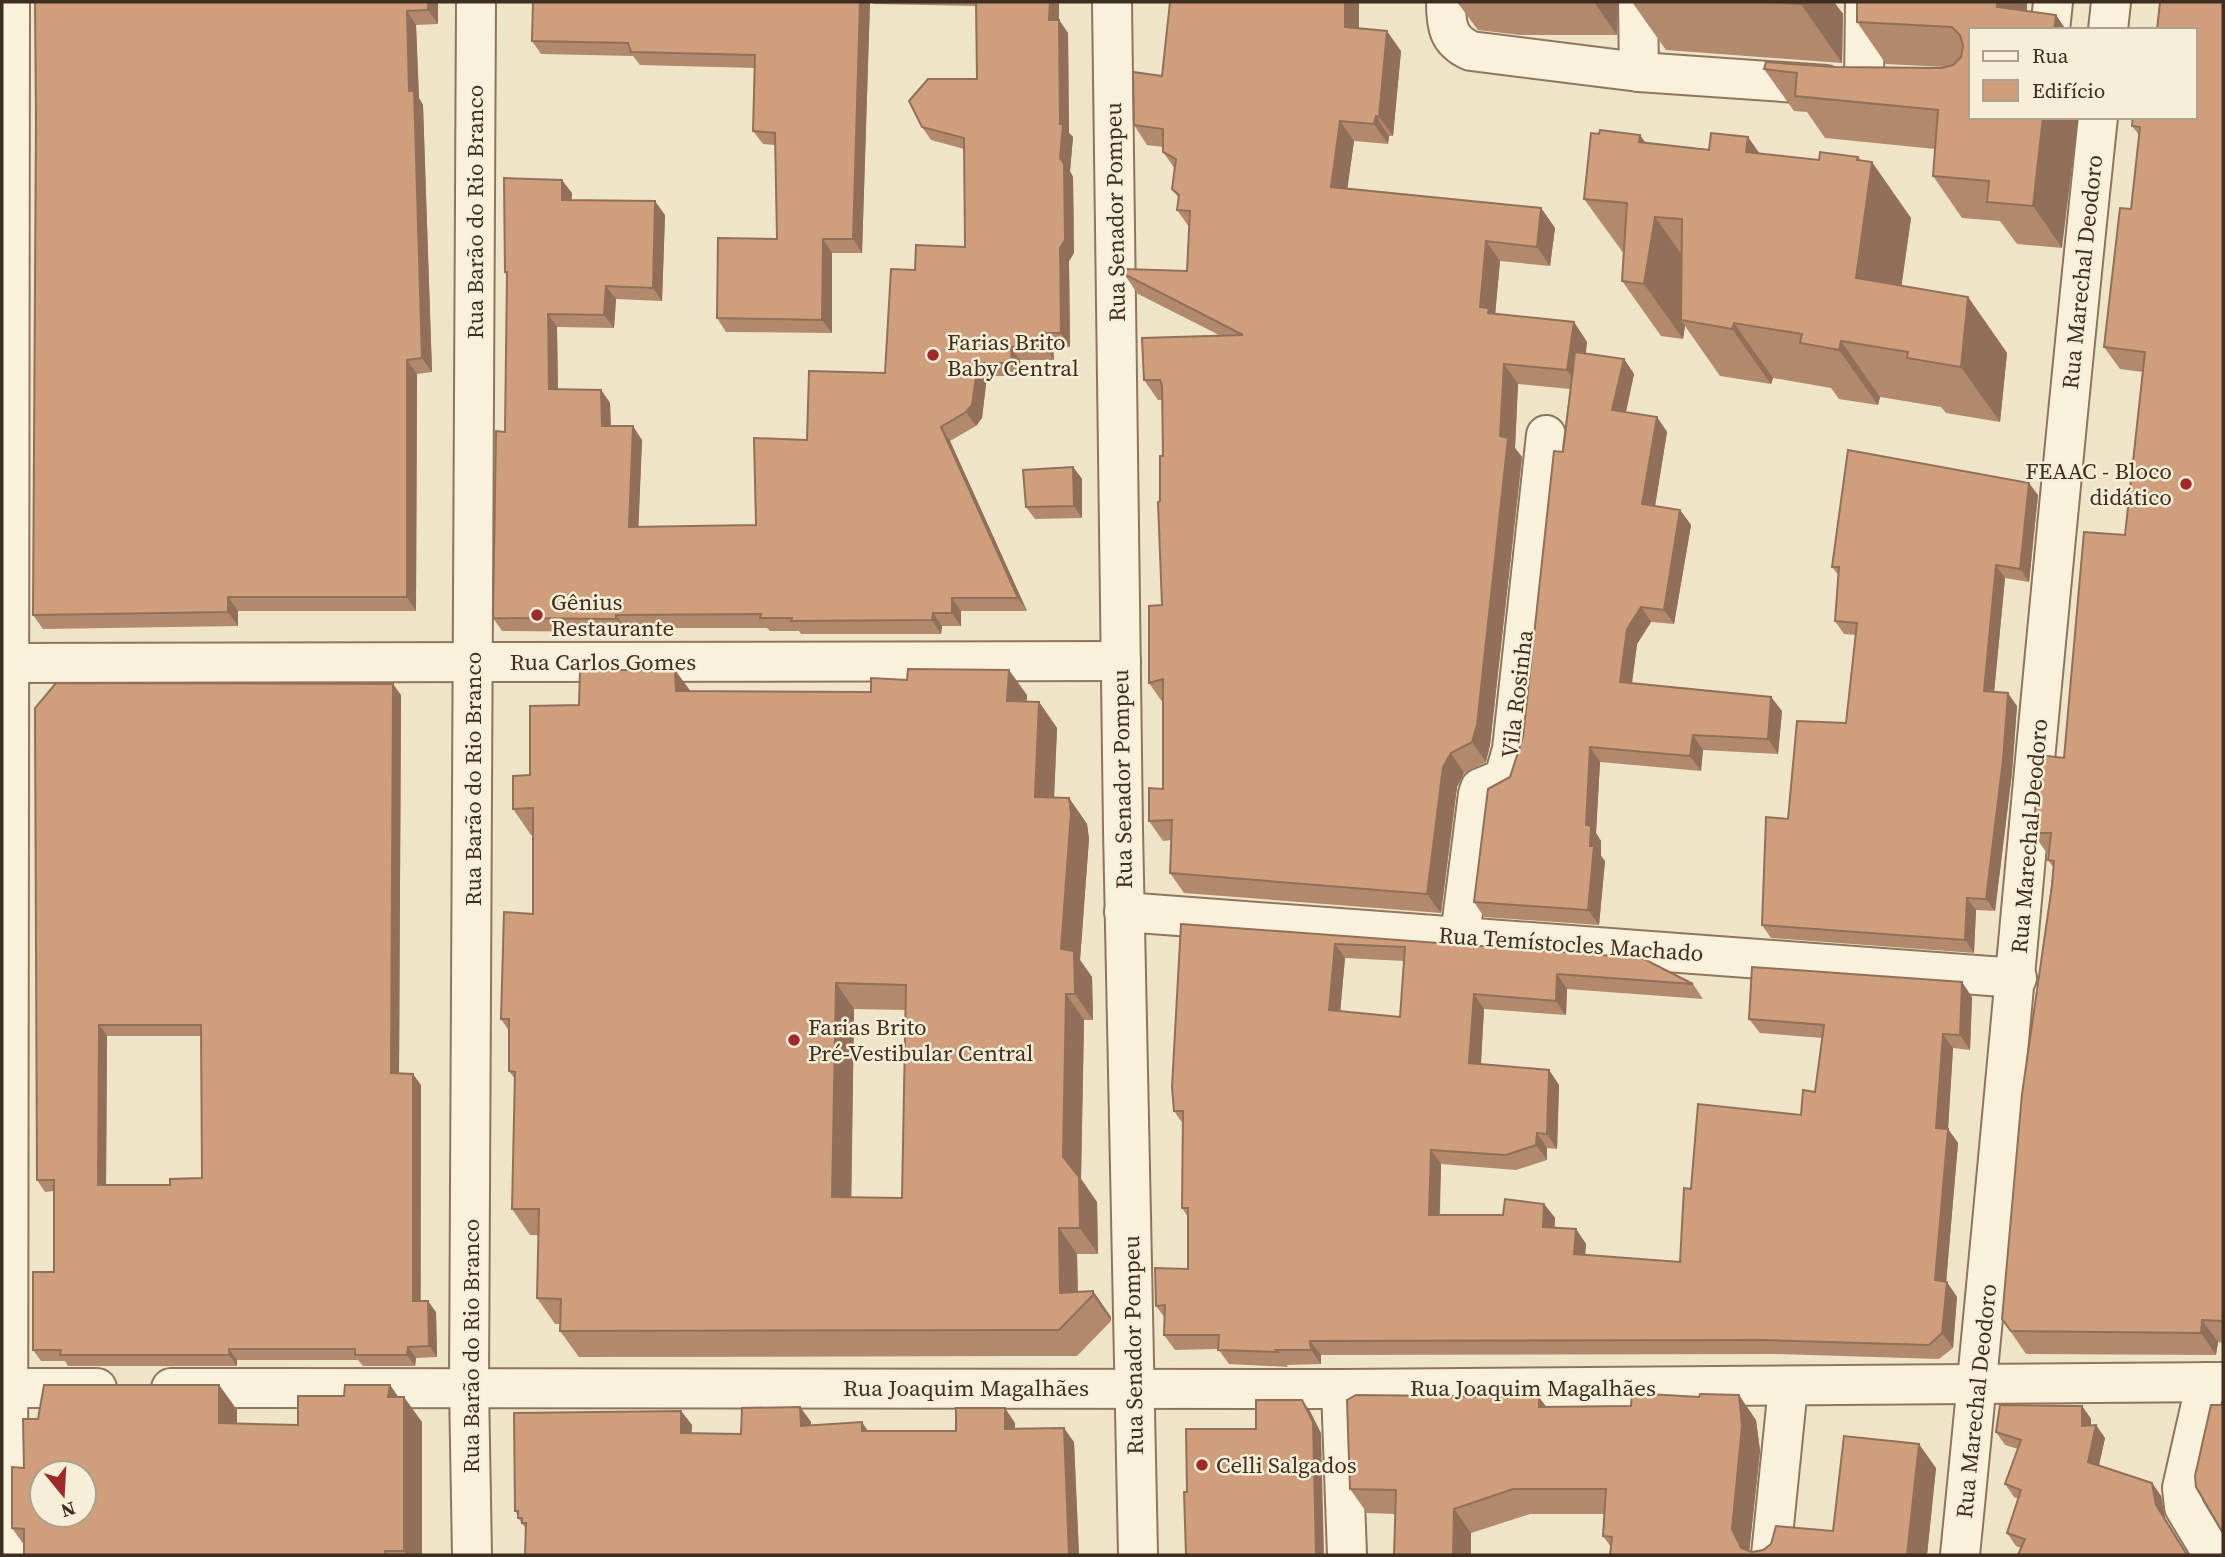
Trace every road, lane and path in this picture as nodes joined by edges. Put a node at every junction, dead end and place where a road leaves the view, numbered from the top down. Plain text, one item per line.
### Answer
1 (10, 2) edge
2 (476, 2) edge
3 (1112, 2) edge
4 (1446, 2) edge
5 (1638, 2) edge
6 (1865, 2) edge
7 (2053, 2) edge
8 (2110, 2) edge
9 (2050, 28) edge
10 (2108, 28) edge
11 (1639, 72) junction
12 (1864, 88) junction
13 (1904, 88) edge
14 (2098, 119) edge
15 (1546, 435) dead end
16 (474, 662) junction
17 (1121, 662) junction
18 (6, 663) edge
19 (6, 858) edge
20 (1124, 912) junction
21 (1460, 936) junction
22 (2017, 978) junction
23 (1978, 1382) junction
24 (2214, 1382) edge
25 (469, 1387) junction
26 (1788, 1387) junction
27 (4, 1388) edge
28 (1134, 1388) junction
29 (1342, 1389) junction
30 (8, 1555) edge
31 (472, 1555) edge
32 (1138, 1555) edge
33 (1347, 1555) edge
34 (1771, 1555) edge
35 (1961, 1555) edge
36 (2213, 1555) edge

1 - 18 street
2 - 16 street, Rua Barão do Rio Branco
3 - 17 street, Rua Senador Pompeu
4 - 11 street
5 - 11 street
6 - 12 street
7 - 9 street
8 - 10 street
11 - 12 street
12 - 13 street
14 - 22 street, Rua Marechal Deodoro
15 - 21 street, Vila Rosinha
16 - 17 street, Rua Carlos Gomes
16 - 18 street, Rua Carlos Gomes
16 - 25 street, Rua Barão do Rio Branco
17 - 20 street, Rua Senador Pompeu
18 - 19 street
19 - 27 street
20 - 21 street, Rua Temístocles Machado
20 - 28 street, Rua Senador Pompeu
21 - 22 street, Rua Temístocles Machado
22 - 23 street, Rua Marechal Deodoro
23 - 24 street, Rua Joaquim Magalhães
23 - 26 street, Rua Joaquim Magalhães
23 - 35 street, Rua Marechal Deodoro
24 - 36 street
25 - 27 street, Rua Joaquim Magalhães
25 - 28 street, Rua Joaquim Magalhães
25 - 31 street, Rua Barão do Rio Branco
26 - 29 street, Rua Joaquim Magalhães
26 - 34 street
27 - 30 street
28 - 29 street, Rua Joaquim Magalhães
28 - 32 street, Rua Senador Pompeu
29 - 33 street

